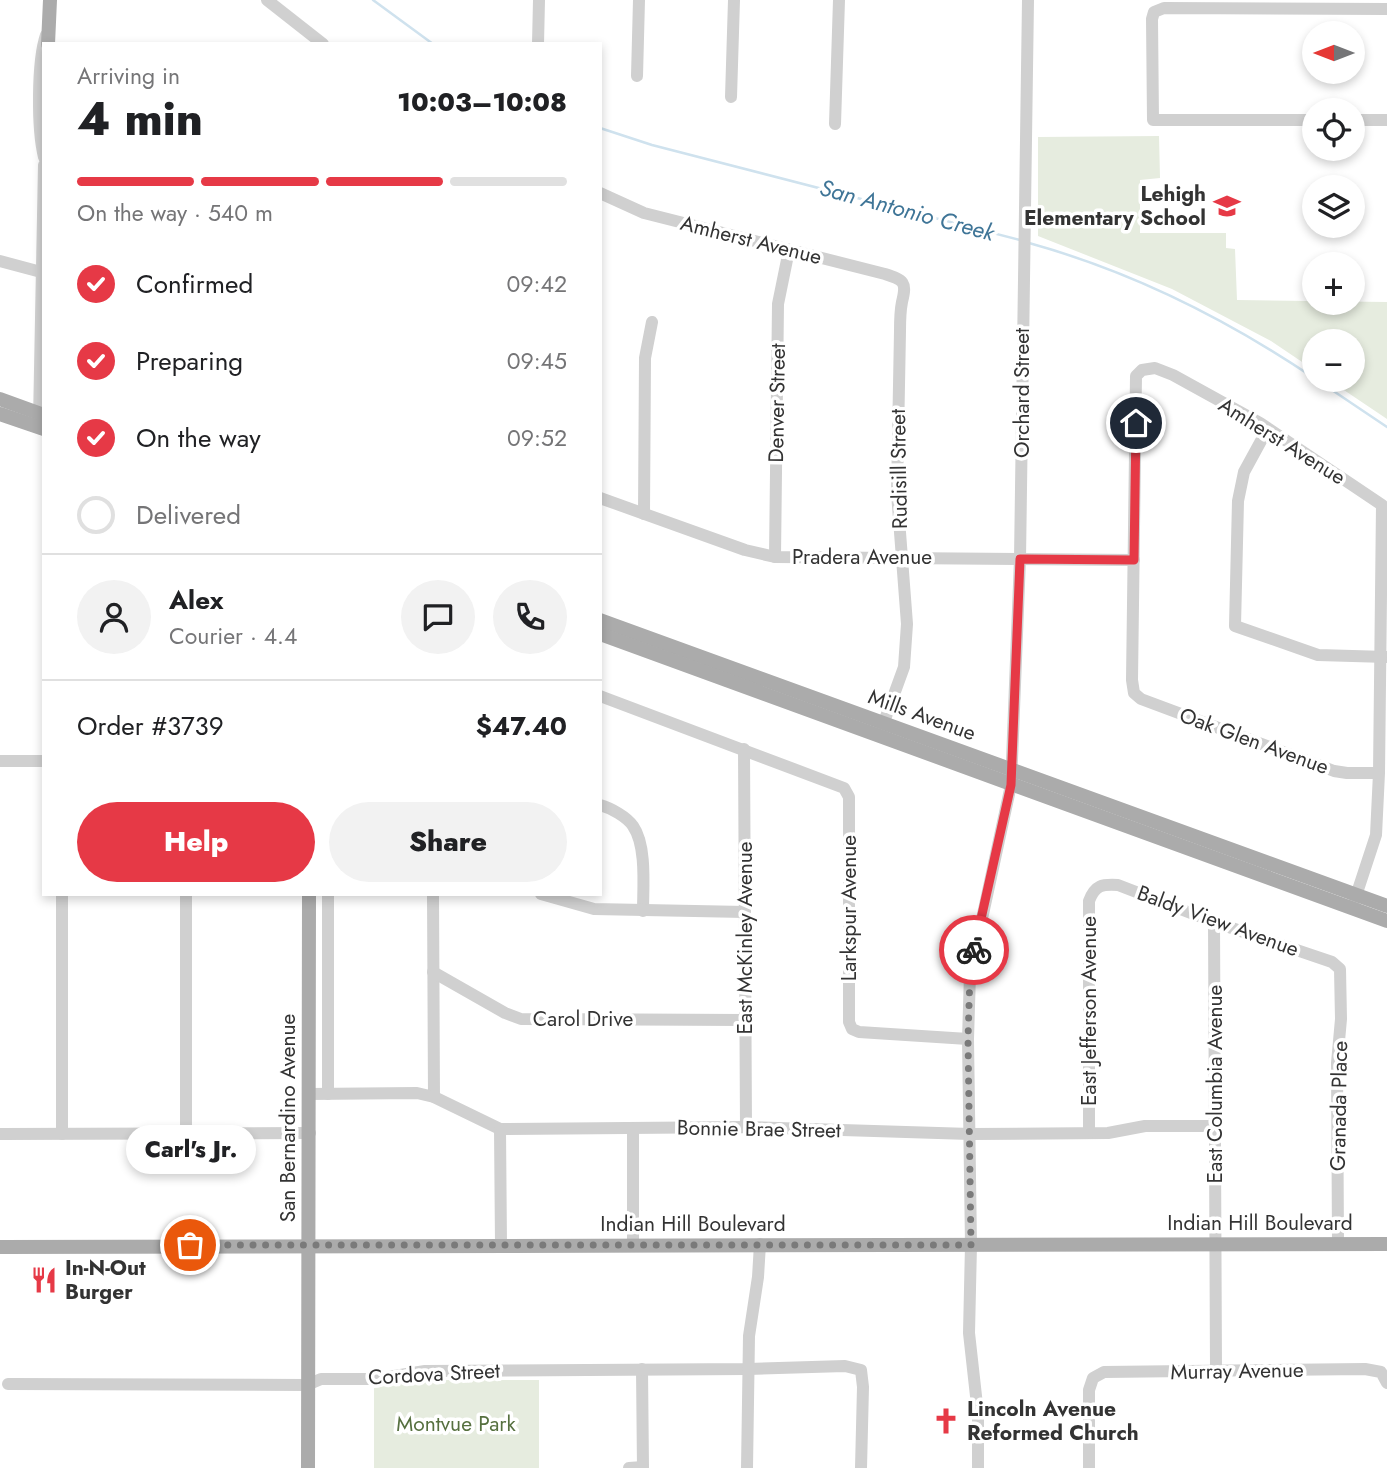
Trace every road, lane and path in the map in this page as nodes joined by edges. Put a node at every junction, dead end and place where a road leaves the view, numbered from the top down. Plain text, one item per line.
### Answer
1 (50, 0) edge
2 (267, 0) edge
3 (539, 0) edge
4 (639, 0) edge
5 (734, 0) edge
6 (839, 0) edge
7 (1027, 0) edge
8 (1387, 9) edge
9 (49, 24) junction
10 (307, 39) edge
11 (44, 42) edge
12 (48, 42) edge
13 (56, 42) edge
14 (538, 42) edge
15 (42, 63) edge
16 (636, 76) dead end
17 (731, 97) dead end
18 (1302, 120) edge
19 (1365, 120) edge
20 (1387, 120) edge
21 (835, 124) dead end
22 (42, 150) edge
23 (602, 194) edge
24 (42, 236) edge
25 (789, 250) junction
26 (0, 261) edge
27 (41, 272) junction
28 (904, 283) joint
29 (652, 322) dead end
30 (0, 399) edge
31 (0, 414) edge
32 (41, 421) edge
33 (1267, 430) junction
34 (602, 499) edge
35 (644, 514) junction
36 (775, 557) junction
37 (903, 558) junction
38 (1020, 559) junction
39 (1134, 560) junction
40 (602, 621) edge
41 (602, 635) edge
42 (1383, 657) edge
43 (602, 697) edge
44 (882, 730) junction
45 (744, 749) junction
46 (0, 761) edge
47 (42, 761) edge
48 (1379, 773) junction
49 (1012, 778) junction
50 (602, 805) edge
51 (1093, 890) joint
52 (62, 896) edge
53 (186, 896) edge
54 (309, 896) edge
55 (328, 896) edge
56 (433, 896) edge
57 (546, 896) edge
58 (1354, 902) junction
59 (1387, 906) edge
60 (643, 911) junction
61 (745, 912) junction
62 (1387, 921) edge
63 (1214, 922) junction
64 (1340, 969) joint
65 (433, 972) junction
66 (745, 1020) junction
67 (968, 1039) junction
68 (309, 1094) junction
69 (328, 1094) junction
70 (434, 1097) junction
71 (1215, 1126) junction
72 (633, 1128) junction
73 (746, 1128) junction
74 (500, 1129) junction
75 (310, 1133) junction
76 (1089, 1133) junction
77 (62, 1134) junction
78 (186, 1134) junction
79 (970, 1134) junction
80 (0, 1135) edge
81 (760, 1244) junction
82 (1217, 1244) junction
83 (1338, 1244) junction
84 (1387, 1244) edge
85 (310, 1245) junction
86 (502, 1245) junction
87 (634, 1245) junction
88 (971, 1245) junction
89 (0, 1247) edge
90 (642, 1369) junction
91 (748, 1369) junction
92 (1216, 1371) junction
93 (1384, 1377) edge
94 (9, 1384) dead end
95 (307, 1385) junction
96 (308, 1468) edge
97 (629, 1468) edge
98 (643, 1468) edge
99 (747, 1468) edge
100 (861, 1468) edge
101 (978, 1468) edge
102 (1089, 1468) edge

1 - 9 main road
2 - 10 street
3 - 14 street
4 - 16 street
5 - 17 street
6 - 21 street
7 - 38 street, Orchard Street
8 - 18 street
9 - 11 street
9 - 12 main road
9 - 13 main road
15 - 22 street
19 - 20 street
23 - 25 street, Amherst Avenue
24 - 27 street
25 - 28 street, Amherst Avenue
25 - 36 street, Denver Street
26 - 27 street
27 - 32 street
28 - 37 street, Rudisill Street
29 - 35 street
30 - 32 main road
31 - 32 main road
33 - 39 street, Amherst Avenue
33 - 42 street, Amherst Avenue
33 - 42 street
34 - 35 street, Pradera Avenue
35 - 36 street, Pradera Avenue
36 - 37 street, Pradera Avenue
37 - 38 street, Pradera Avenue
37 - 44 street, Rudisill Street
38 - 39 street, Pradera Avenue
38 - 49 street, Orchard Street
39 - 48 street, Oak Glen Avenue
40 - 44 main road, Mills Avenue
41 - 44 main road, Mills Avenue
42 - 48 street
43 - 45 street
44 - 49 main road, Mills Avenue
45 - 61 street, East McKinley Avenue
45 - 67 street, Larkspur Avenue
46 - 47 street
48 - 58 street
49 - 58 main road, Mills Avenue
49 - 67 street, Orchard Street
50 - 60 street
51 - 63 street, Baldy View Avenue
51 - 76 street, East Jefferson Avenue
52 - 77 street
53 - 78 street
54 - 68 main road, San Bernardino Avenue
55 - 69 street
56 - 65 street
57 - 60 street
58 - 59 main road, Mills Avenue
58 - 62 main road, Mills Avenue
60 - 61 street
61 - 66 street, East McKinley Avenue
63 - 64 street, Baldy View Avenue
63 - 71 street, East Columbia Avenue
64 - 83 street, Granada Place
65 - 66 street, Carol Drive
65 - 70 street
66 - 73 street, East McKinley Avenue
67 - 79 street, Orchard Street
68 - 69 street, Bonnie Brae Street
68 - 75 main road, San Bernardino Avenue
69 - 70 street, Bonnie Brae Street
70 - 74 street, Bonnie Brae Street
71 - 76 street, Bonnie Brae Street
71 - 82 street, East Columbia Avenue
72 - 73 street, Bonnie Brae Street
72 - 74 street, Bonnie Brae Street
72 - 87 street
73 - 79 street, Bonnie Brae Street
74 - 86 street
75 - 78 street
75 - 85 main road, San Bernardino Avenue
76 - 79 street, Bonnie Brae Street
77 - 78 street
77 - 80 street
79 - 88 street, Orchard Street
81 - 87 main road, Indian Hill Boulevard
81 - 88 main road, Indian Hill Boulevard
81 - 91 street
82 - 83 main road, Indian Hill Boulevard
82 - 88 main road, Indian Hill Boulevard
82 - 92 street, East Columbia Avenue
83 - 84 main road, Indian Hill Boulevard
85 - 86 main road, Indian Hill Boulevard
85 - 89 main road, Indian Hill Boulevard
85 - 95 main road, San Bernardino Avenue
86 - 87 main road, Indian Hill Boulevard
88 - 101 street, Orchard Street
90 - 91 street, Cordova Street
90 - 95 street, Cordova Street
90 - 98 street
91 - 99 street
91 - 100 street, Cordova Street
92 - 93 street, Murray Avenue
92 - 102 street, Murray Avenue
94 - 95 street, Cordova Street
95 - 96 main road, San Bernardino Avenue
97 - 98 street

